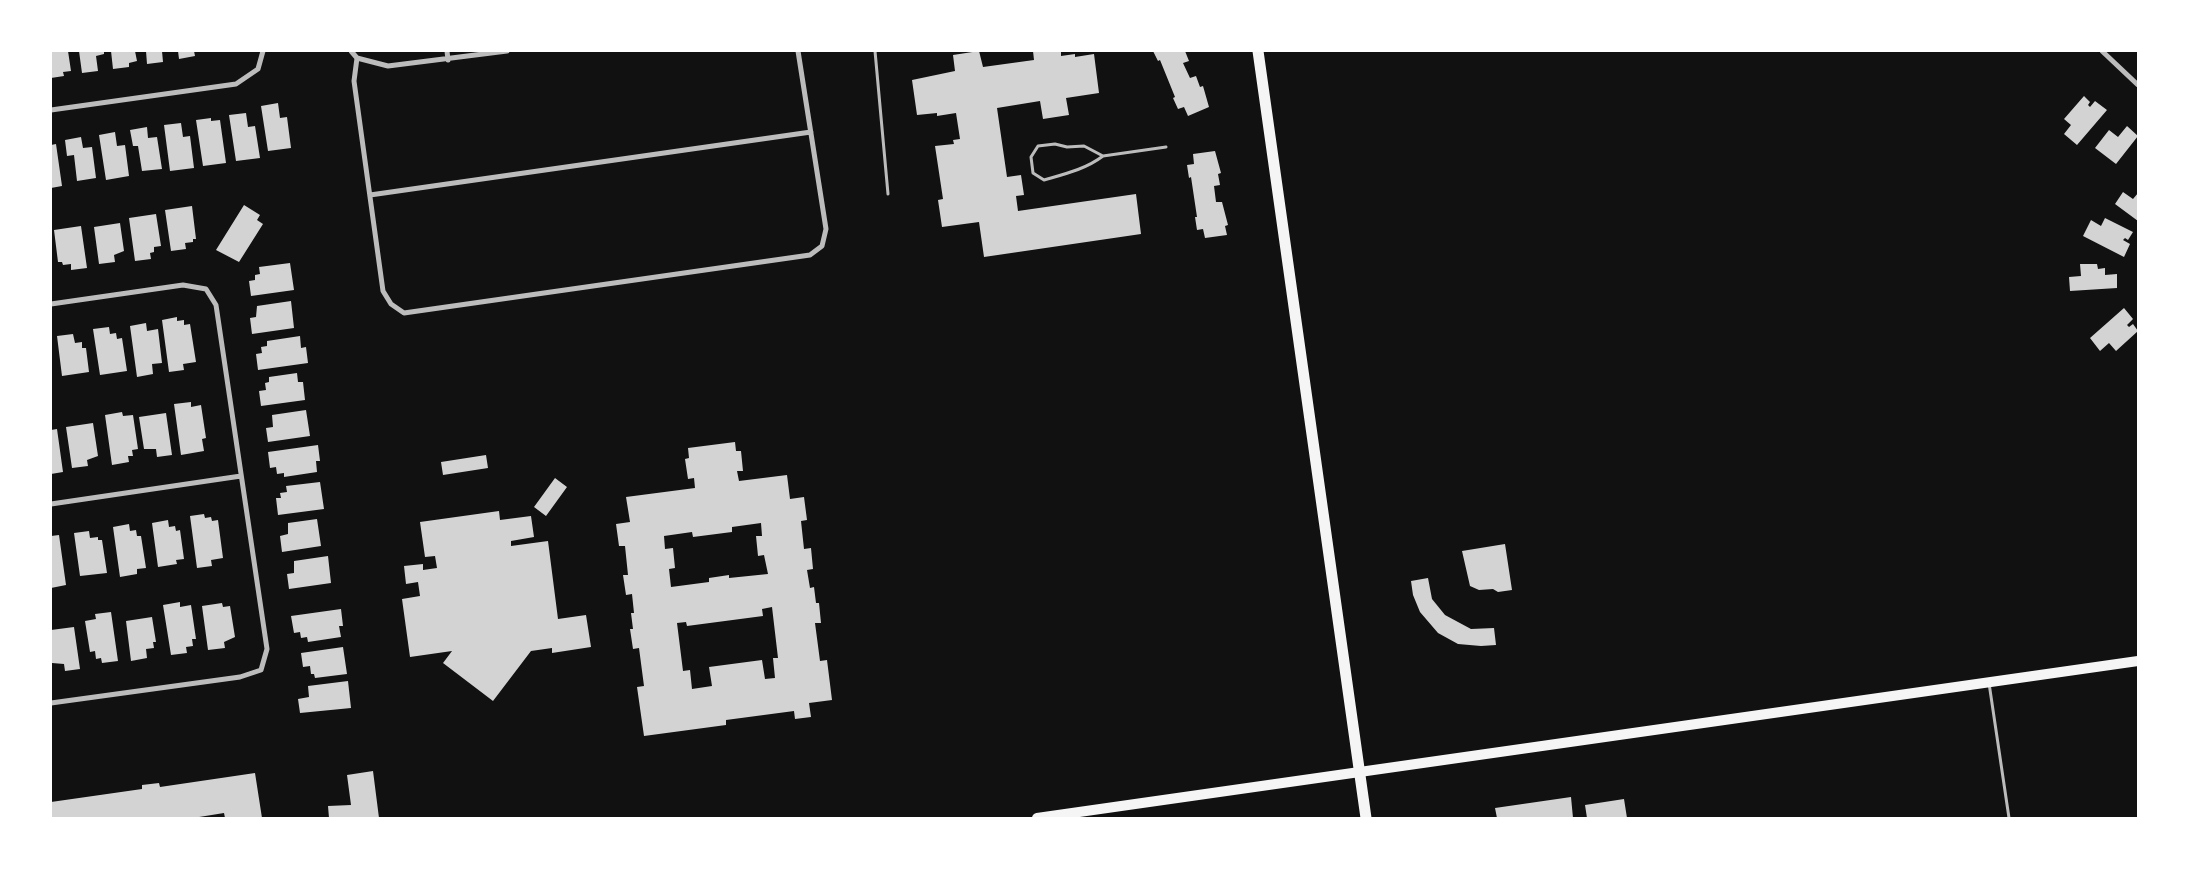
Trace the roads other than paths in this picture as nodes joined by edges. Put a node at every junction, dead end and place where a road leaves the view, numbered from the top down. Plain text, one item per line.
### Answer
1 (263, 51) edge
2 (351, 51) edge
3 (447, 51) edge
4 (507, 51) edge
5 (798, 51) edge
6 (875, 51) edge
7 (1258, 51) edge
8 (2102, 51) edge
9 (357, 58) junction
10 (448, 60) junction
11 (2138, 85) edge
12 (51, 110) edge
13 (811, 132) junction
14 (1166, 147) dead end
15 (1103, 156) junction
16 (888, 194) dead end
17 (370, 195) junction
18 (51, 304) edge
19 (241, 476) junction
20 (51, 504) edge
21 (2138, 661) edge
22 (1989, 682) junction
23 (51, 703) edge
24 (1360, 771) junction
25 (1037, 818) edge
26 (1366, 818) edge
27 (2009, 818) edge

1 - 12 street
2 - 9 street
3 - 10 street
4 - 10 street
5 - 13 street
6 - 16 lane
7 - 24 main road
8 - 11 street
9 - 10 street
9 - 17 street
13 - 17 street
13 - 17 street
14 - 15 lane
15 - 15 lane
18 - 19 street
19 - 20 street
19 - 23 street
21 - 22 main road
22 - 24 main road
22 - 27 lane
24 - 25 main road
24 - 26 main road

